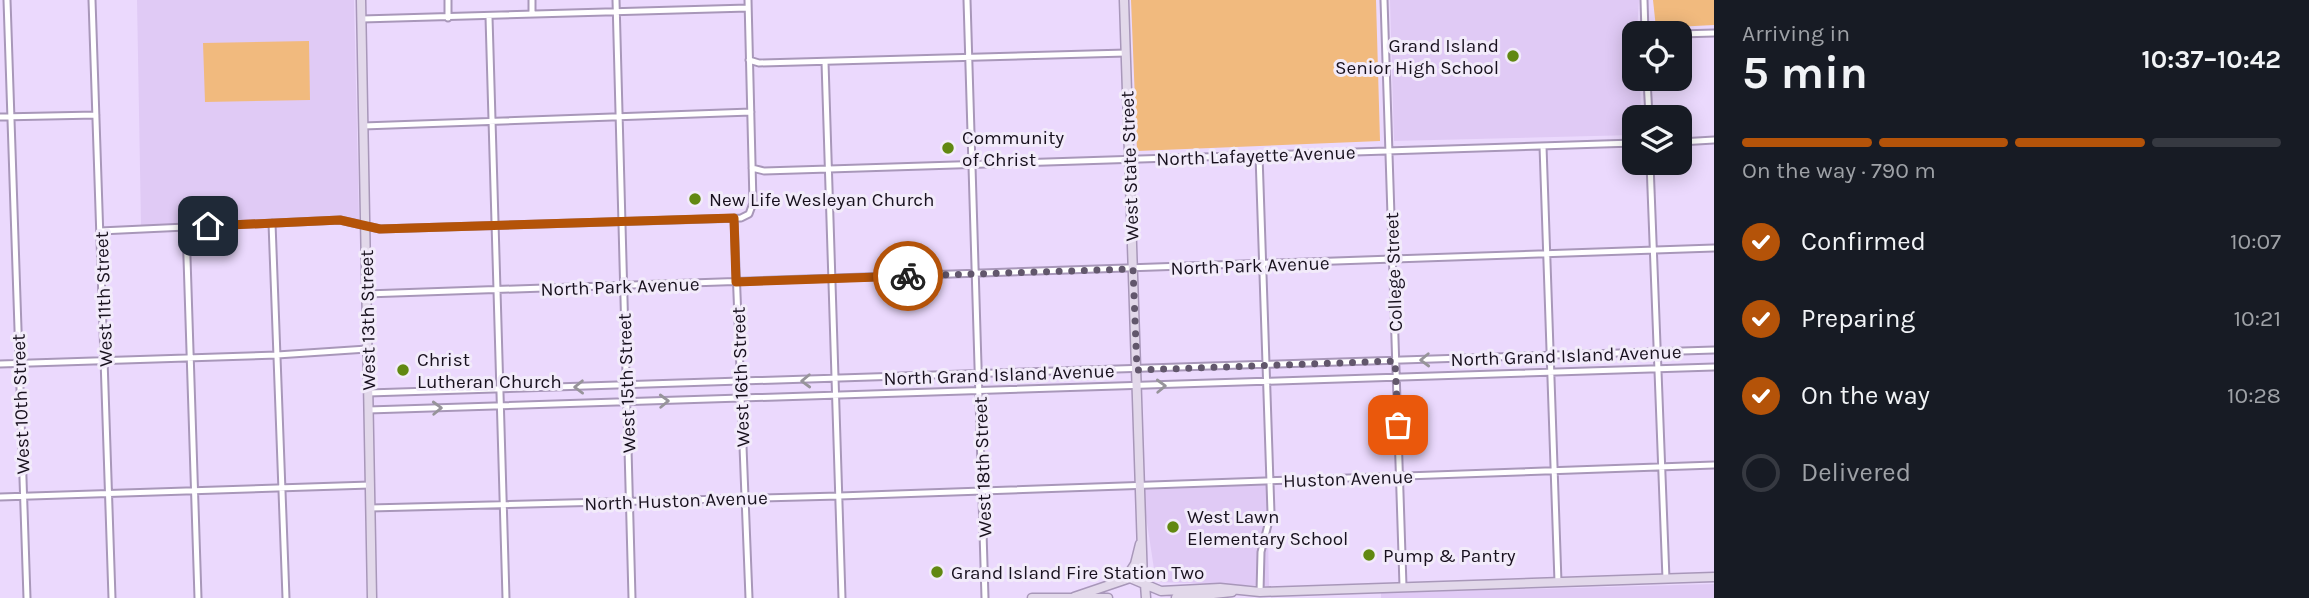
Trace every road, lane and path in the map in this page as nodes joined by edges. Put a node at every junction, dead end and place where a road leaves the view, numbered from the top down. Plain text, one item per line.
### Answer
1 (7, 0) edge
2 (92, 0) edge
3 (361, 0) edge
4 (448, 0) edge
5 (532, 0) edge
6 (616, 0) edge
7 (748, 0) edge
8 (967, 0) edge
9 (1124, 0) edge
10 (1384, 0) edge
11 (1644, 0) edge
12 (748, 8) junction
13 (617, 12) junction
14 (532, 14) junction
15 (489, 17) junction
16 (448, 18) junction
17 (362, 19) junction
18 (1645, 21) edge
19 (1714, 33) edge
20 (1692, 34) edge
21 (1126, 53) junction
22 (969, 58) junction
23 (749, 60) junction
24 (825, 62) junction
25 (751, 112) junction
26 (96, 115) junction
27 (0, 117) edge
28 (10, 117) junction
29 (619, 117) junction
30 (491, 121) junction
31 (363, 126) junction
32 (1714, 141) edge
33 (1692, 142) edge
34 (1622, 143) edge
35 (1543, 146) junction
36 (1389, 151) junction
37 (1259, 155) junction
38 (1129, 159) junction
39 (972, 165) junction
40 (752, 168) junction
41 (829, 169) junction
42 (1651, 175) edge
43 (734, 218) junction
44 (621, 222) junction
45 (272, 223) junction
46 (365, 224) junction
47 (494, 226) junction
48 (186, 227) junction
49 (100, 231) junction
50 (1714, 248) edge
51 (1654, 250) junction
52 (1546, 253) junction
53 (1392, 259) junction
54 (1263, 264) junction
55 (1133, 269) junction
56 (976, 274) junction
57 (832, 279) junction
58 (736, 282) junction
59 (623, 285) junction
60 (496, 290) junction
61 (366, 294) junction
62 (367, 349) junction
63 (1714, 350) edge
64 (1657, 352) junction
65 (277, 355) junction
66 (1550, 356) junction
67 (190, 358) junction
68 (105, 361) junction
69 (1395, 361) junction
70 (19, 363) junction
71 (0, 364) edge
72 (1266, 365) junction
73 (1714, 367) edge
74 (1658, 369) junction
75 (1137, 370) junction
76 (1551, 373) junction
77 (979, 375) junction
78 (1396, 377) junction
79 (835, 380) junction
80 (740, 383) junction
81 (1267, 383) junction
82 (626, 386) junction
83 (1137, 386) junction
84 (499, 390) junction
85 (979, 390) junction
86 (368, 393) junction
87 (836, 395) junction
88 (740, 398) junction
89 (626, 402) junction
90 (500, 406) junction
91 (368, 410) junction
92 (1714, 465) edge
93 (1662, 467) junction
94 (1554, 471) junction
95 (1399, 477) junction
96 (1270, 481) junction
97 (370, 485) junction
98 (1140, 486) junction
99 (281, 488) junction
100 (193, 491) junction
101 (983, 491) junction
102 (109, 493) junction
103 (24, 496) junction
104 (839, 496) junction
105 (0, 497) edge
106 (744, 499) junction
107 (629, 502) junction
108 (503, 505) junction
109 (370, 508) junction
110 (1141, 541) junction
111 (1714, 577) edge
112 (1666, 579) junction
113 (1122, 580) junction
114 (1558, 582) junction
115 (1144, 583) junction
116 (1403, 586) junction
117 (1235, 591) junction
118 (1259, 592) junction
119 (1074, 597) edge
120 (27, 598) edge
121 (112, 598) edge
122 (198, 598) edge
123 (286, 598) edge
124 (372, 598) edge
125 (506, 598) edge
126 (632, 598) edge
127 (749, 598) edge
128 (842, 598) edge
129 (985, 598) edge
130 (1032, 598) edge
131 (1109, 598) edge
132 (1146, 598) edge
133 (1176, 598) edge

1 - 28 street, West 10th Street
2 - 26 street, West 11th Street
3 - 17 main road, West 13th Street
4 - 16 street
5 - 14 street
6 - 13 street, West 15th Street
7 - 12 street
8 - 22 street, West 18th Street
9 - 21 main road, West State Street
10 - 36 street, College Street
11 - 18 street
12 - 13 street
12 - 23 street
13 - 14 street
13 - 29 street, West 15th Street
14 - 15 street
15 - 16 street
15 - 30 street
16 - 17 street
17 - 31 main road, West 13th Street
19 - 20 street
21 - 22 street
21 - 38 main road, West State Street
22 - 24 street
22 - 39 street, West 18th Street
23 - 24 street
23 - 25 street
24 - 41 street
25 - 29 street
25 - 40 street
26 - 28 street
26 - 49 street, West 11th Street
27 - 28 street
28 - 70 street, West 10th Street
29 - 30 street
29 - 44 street, West 15th Street
30 - 31 street
30 - 47 street
31 - 46 main road, West 13th Street
32 - 33 street
34 - 35 street, North Lafayette Avenue
35 - 36 street, North Lafayette Avenue
35 - 52 street
36 - 37 street, North Lafayette Avenue
36 - 53 street, College Street
37 - 38 street, North Lafayette Avenue
37 - 54 street
38 - 39 street, North Lafayette Avenue
38 - 55 main road, West State Street
39 - 41 street, North Lafayette Avenue
39 - 56 street, West 18th Street
40 - 41 street, North Lafayette Avenue
40 - 43 street
41 - 57 street
42 - 51 street
43 - 44 street
43 - 58 street, West 16th Street
44 - 47 street
44 - 59 street, West 15th Street
45 - 46 street
45 - 48 street
45 - 65 street
46 - 47 street
46 - 61 main road, West 13th Street
47 - 60 street
48 - 49 street
48 - 67 street
49 - 68 street, West 11th Street
50 - 51 street, North Park Avenue
51 - 52 street, North Park Avenue
51 - 64 street
52 - 53 street, North Park Avenue
52 - 66 street
53 - 54 street, North Park Avenue
53 - 69 street, College Street
54 - 55 street, North Park Avenue
54 - 72 street
55 - 56 street, North Park Avenue
55 - 75 main road, West State Street
56 - 57 street, North Park Avenue
56 - 77 street, West 18th Street
57 - 58 street, North Park Avenue
57 - 79 street
58 - 59 street, North Park Avenue
58 - 80 street, West 16th Street
59 - 60 street, North Park Avenue
59 - 82 street, West 15th Street
60 - 61 street, North Park Avenue
60 - 84 street
61 - 62 main road, West 13th Street
62 - 65 street
62 - 86 main road, West 13th Street
63 - 64 street, North Grand Island Avenue
64 - 66 street, North Grand Island Avenue
64 - 74 street
65 - 67 street
65 - 99 street
66 -> 69 street, North Grand Island Avenue
66 - 76 street
67 - 68 street
67 - 100 street
68 - 70 street
68 - 102 street, West 11th Street
69 - 72 street, North Grand Island Avenue
69 - 78 street, College Street
70 - 71 street
70 - 103 street, West 10th Street
72 - 75 street, North Grand Island Avenue
72 - 81 street
73 - 74 street, North Grand Island Avenue
74 - 76 street, North Grand Island Avenue
74 - 93 street
75 - 77 street, North Grand Island Avenue
75 - 83 main road, West State Street
76 - 78 street, North Grand Island Avenue
76 - 94 street
77 - 79 street, North Grand Island Avenue
77 - 85 street, West 18th Street
78 - 81 street, North Grand Island Avenue
78 - 95 street, College Street
79 -> 80 street, North Grand Island Avenue
79 - 87 street
80 - 82 street, North Grand Island Avenue
80 - 88 street, West 16th Street
83 -> 81 street, North Grand Island Avenue
81 - 96 street
82 -> 84 street, North Grand Island Avenue
82 - 89 street, West 15th Street
83 - 85 street, North Grand Island Avenue
83 - 98 main road, West State Street
84 - 86 street, North Grand Island Avenue
84 - 90 street
85 - 87 street, North Grand Island Avenue
85 - 101 street, West 18th Street
86 - 91 main road, West 13th Street
87 - 88 street, North Grand Island Avenue
87 - 104 street
89 -> 88 street, North Grand Island Avenue
88 - 106 street, West 16th Street
89 - 90 street, North Grand Island Avenue
89 - 107 street, West 15th Street
91 -> 90 street, North Grand Island Avenue
90 - 108 street
91 - 97 main road, West 13th Street
92 - 93 street, Huston Avenue
93 - 94 street, Huston Avenue
93 - 112 street
94 - 95 street, Huston Avenue
94 - 114 street
95 - 96 street, Huston Avenue
95 - 116 street, College Street
96 - 98 street, Huston Avenue
96 - 118 street
97 - 99 street
97 - 109 main road, West 13th Street
98 - 101 street, Huston Avenue
98 - 110 main road, West State Street
99 - 100 street
99 - 123 street
100 - 102 street
100 - 122 street
101 - 104 street, North Huston Avenue
101 - 129 street, West 18th Street
102 - 103 street
102 - 121 street, West 11th Street
103 - 105 street
103 - 120 street, West 10th Street
104 - 106 street, North Huston Avenue
104 - 128 street
106 - 107 street, North Huston Avenue
106 - 127 street, West 16th Street
107 - 108 street, North Huston Avenue
107 - 126 street, West 15th Street
108 - 109 street, North Huston Avenue
108 - 125 street
109 - 124 main road, West 13th Street
110 - 113 main road, West State Street
110 - 115 main road, West State Street
111 - 112 main road
112 - 114 main road
113 - 115 main road
113 - 119 main road
113 - 131 main road, West State Street
114 - 116 main road
115 - 117 main road
115 - 132 main road, West State Street
116 - 118 main road
117 - 118 main road
117 - 133 main road
119 - 130 main road
119 - 131 main road

